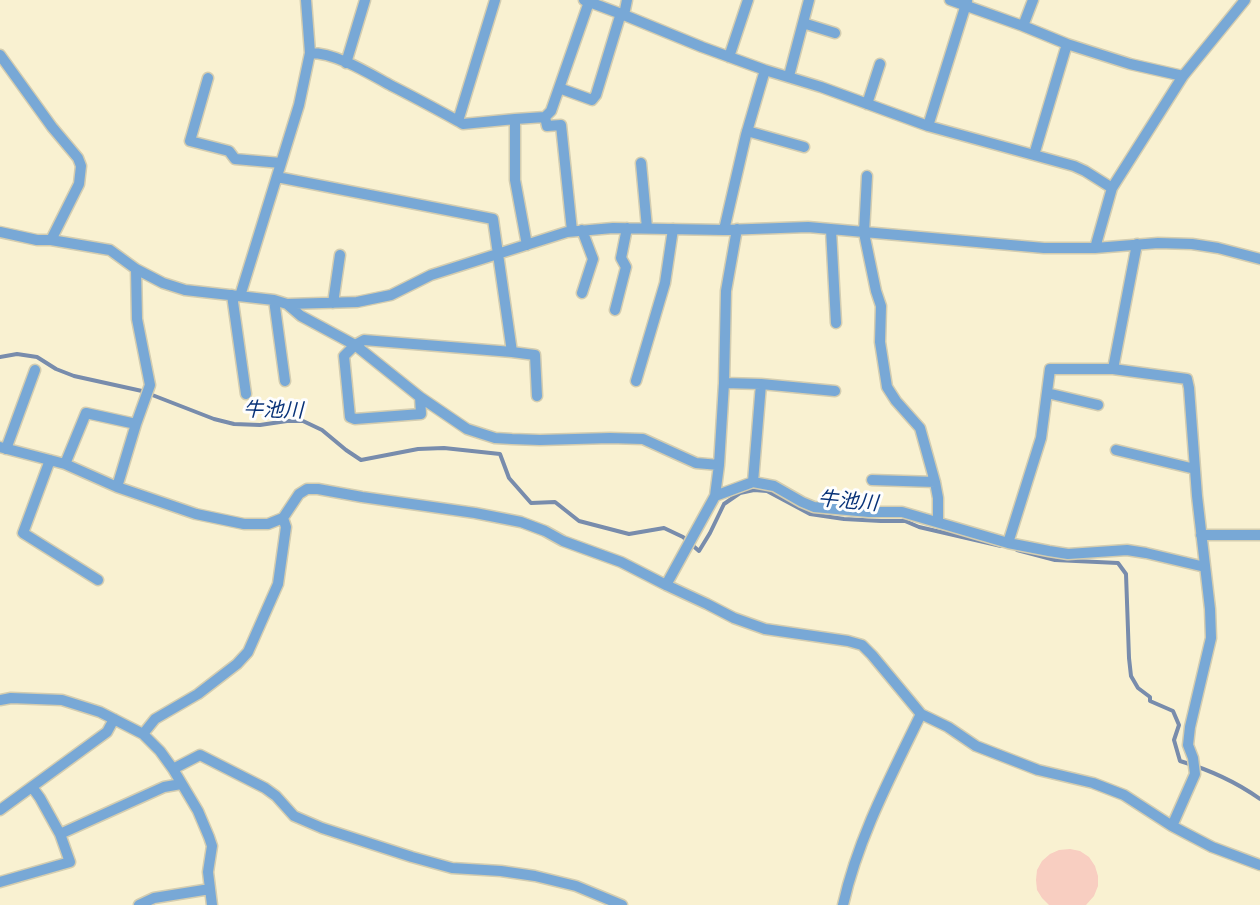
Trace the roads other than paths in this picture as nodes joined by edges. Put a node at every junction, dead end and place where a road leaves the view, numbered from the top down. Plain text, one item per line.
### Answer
1 (306, 0) edge
2 (365, 0) edge
3 (495, 0) edge
4 (627, 0) edge
5 (748, 0) edge
6 (809, 0) edge
7 (950, 0) edge
8 (1033, 0) edge
9 (1245, 0) edge
10 (587, 1) edge
11 (966, 3) edge
12 (622, 14) junction
13 (803, 23) junction
14 (1023, 26) junction
15 (835, 33) dead end
16 (1067, 44) junction
17 (310, 53) junction
18 (0, 55) edge
19 (729, 57) junction
20 (346, 63) junction
21 (880, 64) dead end
22 (765, 70) junction
23 (789, 76) junction
24 (1183, 76) junction
25 (208, 78) dead end
26 (559, 87) junction
27 (867, 104) junction
28 (544, 117) junction
29 (515, 118) junction
30 (458, 121) junction
31 (928, 126) junction
32 (747, 131) junction
33 (804, 147) dead end
34 (1034, 155) junction
35 (281, 163) junction
36 (641, 163) dead end
37 (867, 176) dead end
38 (277, 177) junction
39 (1112, 188) junction
40 (627, 228) junction
41 (647, 228) junction
42 (737, 228) junction
43 (673, 229) junction
44 (724, 230) junction
45 (831, 230) junction
46 (577, 231) junction
47 (0, 232) edge
48 (864, 233) junction
49 (51, 240) junction
50 (1137, 244) junction
51 (527, 245) junction
52 (1095, 248) junction
53 (340, 255) dead end
54 (498, 255) junction
55 (1260, 260) edge
56 (136, 269) junction
57 (582, 293) dead end
58 (236, 296) junction
59 (274, 300) junction
60 (333, 303) junction
61 (287, 304) junction
62 (615, 310) dead end
63 (836, 323) dead end
64 (355, 345) junction
65 (512, 352) junction
66 (1113, 369) junction
67 (35, 370) dead end
68 (285, 381) dead end
69 (636, 381) dead end
70 (724, 383) junction
71 (761, 384) junction
72 (835, 391) dead end
73 (1047, 393) junction
74 (246, 394) dead end
75 (537, 396) dead end
76 (420, 397) junction
77 (1098, 405) dead end
78 (136, 424) junction
79 (3, 448) edge
80 (1116, 450) dead end
81 (50, 460) junction
82 (65, 465) junction
83 (719, 465) junction
84 (1195, 469) junction
85 (872, 480) dead end
86 (753, 482) junction
87 (935, 482) junction
88 (117, 487) junction
89 (715, 496) junction
90 (283, 518) junction
91 (938, 522) junction
92 (1201, 535) junction
93 (1260, 535) edge
94 (1008, 543) junction
95 (1204, 567) junction
96 (98, 580) dead end
97 (666, 585) junction
98 (0, 700) edge
99 (921, 714) junction
100 (114, 719) junction
101 (143, 734) junction
102 (172, 769) junction
103 (181, 784) junction
104 (32, 787) junction
105 (0, 810) edge
106 (1172, 826) junction
107 (60, 834) junction
108 (1260, 866) edge
109 (0, 882) edge
110 (210, 889) junction
111 (139, 905) edge
112 (212, 905) edge
113 (622, 905) edge
114 (843, 905) edge

1 - 17 street
2 - 20 street
3 - 30 street
4 - 12 street
5 - 19 street
6 - 13 street
7 - 11 street
8 - 14 street
9 - 24 street
10 - 12 street
10 - 26 street
11 - 14 street
11 - 31 street
12 - 19 street
12 - 26 street
13 - 15 street
13 - 23 street
14 - 16 street
16 - 24 street
16 - 34 street
17 - 20 street
17 - 35 street
18 - 49 street
19 - 22 street
20 - 30 street
21 - 27 street
22 - 23 street
22 - 32 street
23 - 27 street
24 - 39 street
25 - 35 street
26 - 28 street
27 - 31 street
28 - 29 street
28 - 46 street
29 - 30 street
29 - 51 street
31 - 34 street
32 - 33 street
32 - 44 street
34 - 39 street
35 - 38 street
36 - 41 street
37 - 48 street
38 - 54 street
38 - 58 street
39 - 52 street
40 - 41 street
40 - 46 street
40 - 62 street
41 - 43 street
42 - 44 street
42 - 45 street
42 - 70 street
43 - 44 street
43 - 69 street
45 - 48 street
45 - 63 street
46 - 51 street
46 - 57 street
47 - 49 street
48 - 52 street
48 - 87 street
49 - 56 street
50 - 52 street
50 - 55 street
50 - 66 street
51 - 54 street
53 - 60 street
54 - 60 street
54 - 65 street
56 - 58 street
56 - 78 street
58 - 59 street
58 - 74 street
59 - 61 street
59 - 68 street
60 - 61 street
61 - 64 street
64 - 65 street
64 - 76 street
64 - 76 street
65 - 75 street
66 - 73 street
66 - 84 street
67 - 79 street
70 - 71 street
70 - 83 street
71 - 72 street
71 - 86 street
73 - 77 street
73 - 94 street
76 - 83 street
78 - 82 street
78 - 88 street
79 - 81 street
80 - 84 street
81 - 82 street
81 - 96 street
82 - 88 street
83 - 89 street
84 - 92 street
85 - 87 street
86 - 89 street
86 - 91 street
87 - 91 street
88 - 90 street
89 - 97 street
90 - 97 street
90 - 101 street
91 - 94 street
92 - 93 street
92 - 95 street
94 - 95 street
95 - 106 street
97 - 99 street
98 - 100 street
99 - 106 street
99 - 114 street
100 - 101 street
100 - 104 street
101 - 102 street
102 - 103 street
102 - 113 street
103 - 107 street
103 - 110 street
104 - 105 street
104 - 107 street
106 - 108 street
107 - 109 street
110 - 111 street
110 - 112 street

